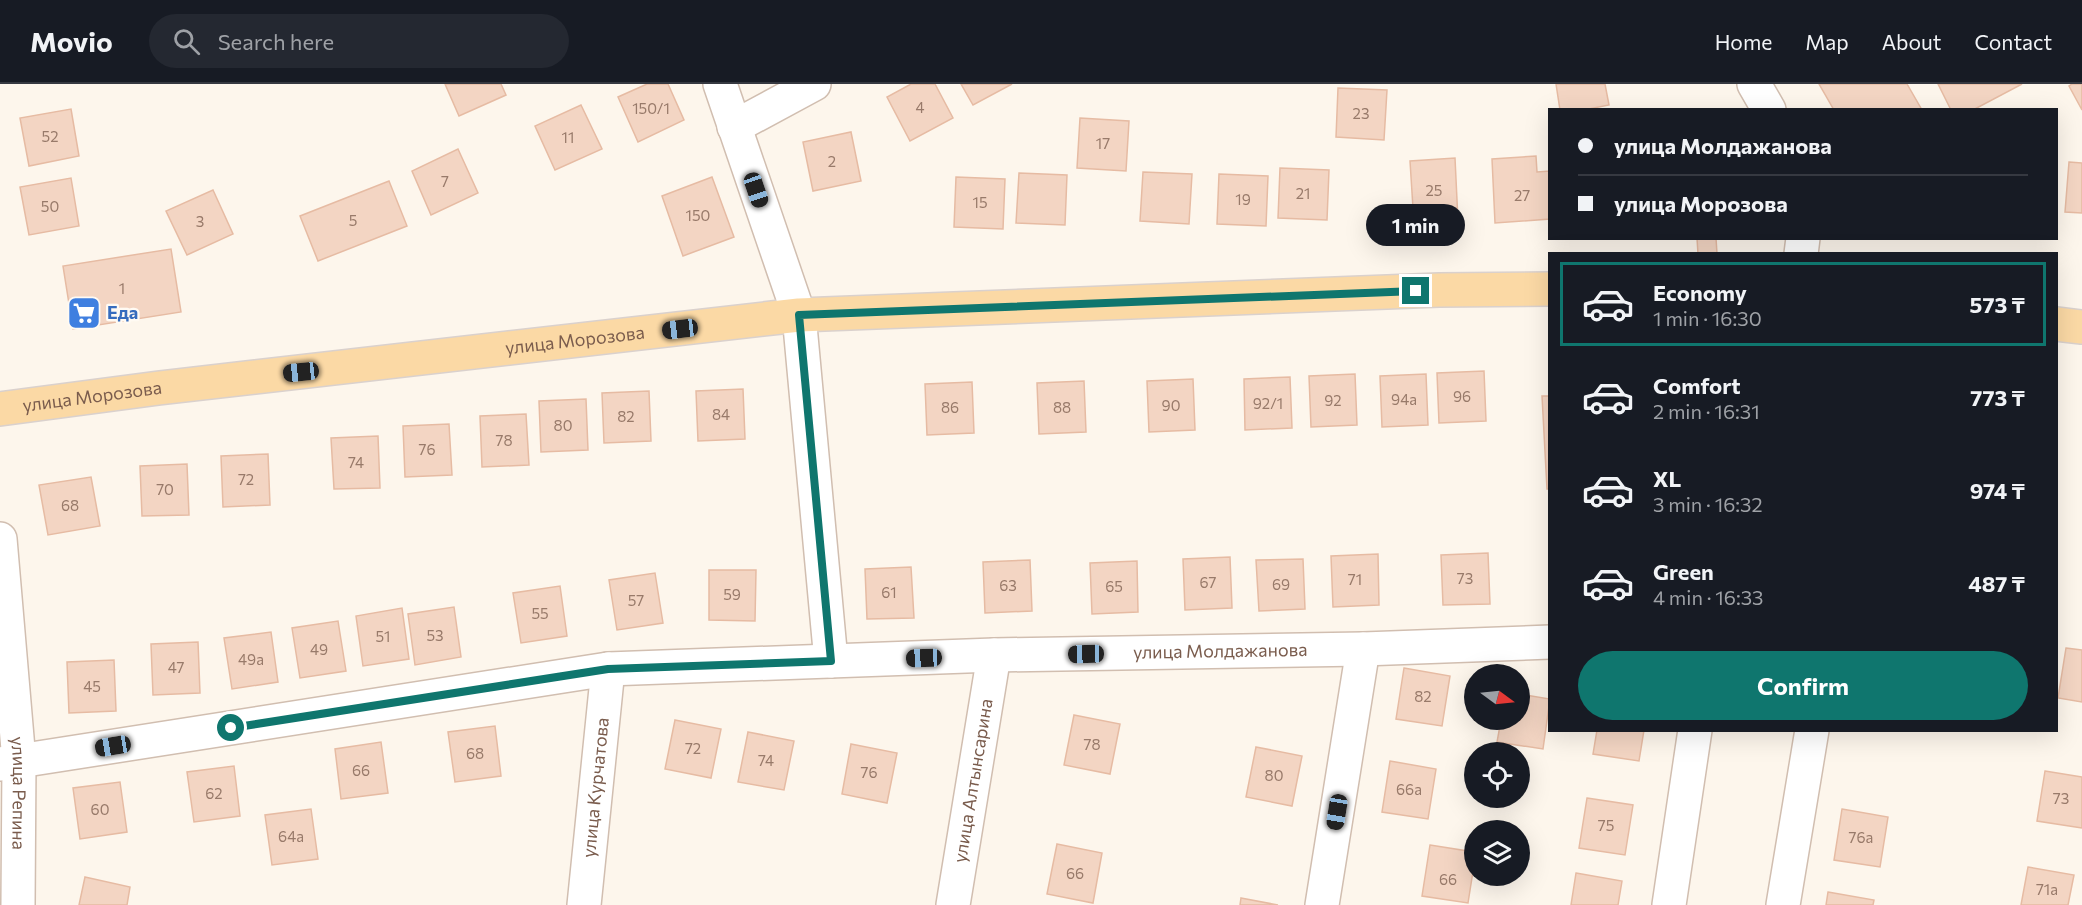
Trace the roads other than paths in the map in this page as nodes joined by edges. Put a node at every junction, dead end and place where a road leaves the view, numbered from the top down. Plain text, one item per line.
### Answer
1 (720, 84) edge
2 (814, 84) edge
3 (1754, 84) edge
4 (1768, 108) edge
5 (734, 128) junction
6 (1548, 289) edge
7 (799, 315) junction
8 (2058, 324) edge
9 (2082, 327) edge
10 (0, 409) edge
11 (0, 539) edge
12 (1548, 642) edge
13 (1363, 649) junction
14 (994, 655) junction
15 (831, 661) junction
16 (608, 669) junction
17 (1695, 732) edge
18 (1812, 732) edge
19 (9, 763) edge
20 (18, 905) edge
21 (584, 905) edge
22 (953, 905) edge
23 (1322, 905) edge
24 (1669, 905) edge
25 (1783, 905) edge

1 - 5 street
2 - 5 street
3 - 4 street
5 - 7 street
6 - 7 main road, улица Морозова
7 - 10 main road, улица Морозова
7 - 15 street
8 - 9 main road
11 - 19 street, улица Репина
12 - 13 street, улица Молдажанова
13 - 14 street, улица Молдажанова
13 - 23 street
14 - 15 street, улица Молдажанова
14 - 22 street, улица Алтынсарина
15 - 16 street, улица Молдажанова
16 - 19 street, улица Молдажанова
16 - 21 street, улица Курчатова
17 - 24 street
18 - 25 street
19 - 20 street, улица Репина

